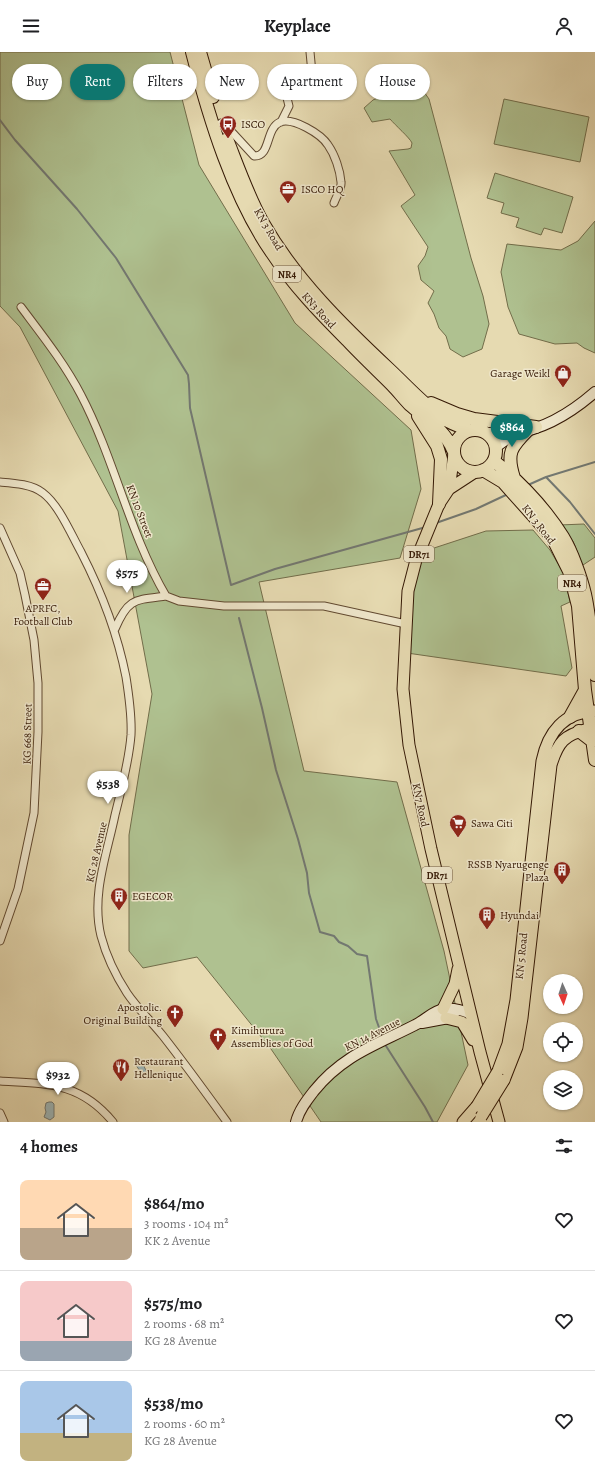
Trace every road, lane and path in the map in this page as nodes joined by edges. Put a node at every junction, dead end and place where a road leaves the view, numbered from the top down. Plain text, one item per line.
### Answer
1 (192, 52) edge
2 (200, 52) edge
3 (310, 52) edge
4 (281, 122) junction
5 (221, 123) junction
6 (334, 203) dead end
7 (21, 307) dead end
8 (595, 392) edge
9 (414, 400) junction
10 (532, 429) junction
11 (469, 430) junction
12 (487, 433) junction
13 (515, 433) junction
14 (496, 448) junction
15 (453, 452) junction
16 (494, 461) junction
17 (479, 471) junction
18 (514, 478) junction
19 (0, 482) edge
20 (449, 489) junction
21 (439, 504) junction
22 (0, 528) edge
23 (166, 596) junction
24 (406, 624) junction
25 (115, 629) junction
26 (595, 675) edge
27 (585, 690) junction
28 (592, 712) edge
29 (570, 717) junction
30 (593, 728) edge
31 (578, 731) junction
32 (592, 741) junction
33 (595, 760) edge
34 (0, 941) edge
35 (459, 966) junction
36 (444, 1013) junction
37 (471, 1014) junction
38 (480, 1052) junction
39 (501, 1076) junction
40 (0, 1081) edge
41 (0, 1113) edge
42 (478, 1115) edge
43 (4, 1122) edge
44 (113, 1122) edge
45 (227, 1122) edge
46 (296, 1122) edge
47 (463, 1122) edge
48 (499, 1122) edge

1 - 9 highway, KN3 Road / NR4
2 - 5 highway, KN 3 Road / NR4
3 - 4 street
4 - 5 street
4 - 6 street
5 - 9 highway, KN 3 Road / NR4
7 - 23 street, KN 10 Street
8 - 10 main road
9 - 10 highway
9 - 11 highway, KN 3 Road / NR4
9 - 15 highway, KN3 Road / NR4
9 - 21 highway
10 - 13 main road
10 - 18 highway
11 - 12 highway, NR4
11 - 15 highway
12 - 13 main road
12 - 14 highway
13 - 14 main road
14 - 16 highway
15 - 17 highway, NR4
15 - 20 main road, KN7 Road / DR71
16 - 17 highway
16 - 18 highway, KN 3 Road / NR4
17 - 20 main road, KN7 Road / DR71
17 - 27 highway, KN 3 Road / NR4
18 - 26 highway, KN 3 Road / NR4
19 - 25 street, KG 28 Avenue
20 - 21 main road, KN7 Road / DR71
21 - 24 main road, KN7 Road / DR71
22 - 34 street, KG 668 Street
23 - 24 street
23 - 25 street
24 - 35 main road, KN7 Road / DR71
25 - 45 street, KG 28 Avenue
27 - 28 highway, KN 3 Road / NR4
27 - 29 highway
28 - 29 main road, KN 5 Road
28 - 30 highway, KN 3 Road / NR4
29 - 39 main road, KN 5 Road
30 - 31 main road, KN 5 Road
30 - 32 highway, KN 3 Road / NR4
31 - 32 highway
31 - 39 main road, KN 5 Road
32 - 33 highway, KN 3 Road / NR4
35 - 36 main road
35 - 37 main road, KN7 Road / DR71
36 - 37 main road
36 - 38 main road
36 - 46 main road, KN 14 Avenue
37 - 38 main road, KN7 Road / DR71
38 - 48 main road, KN7 Road / DR71
39 - 42 main road, KN 5 Road, bridge
40 - 44 street
41 - 43 street
42 - 47 main road, KN 5 Road

